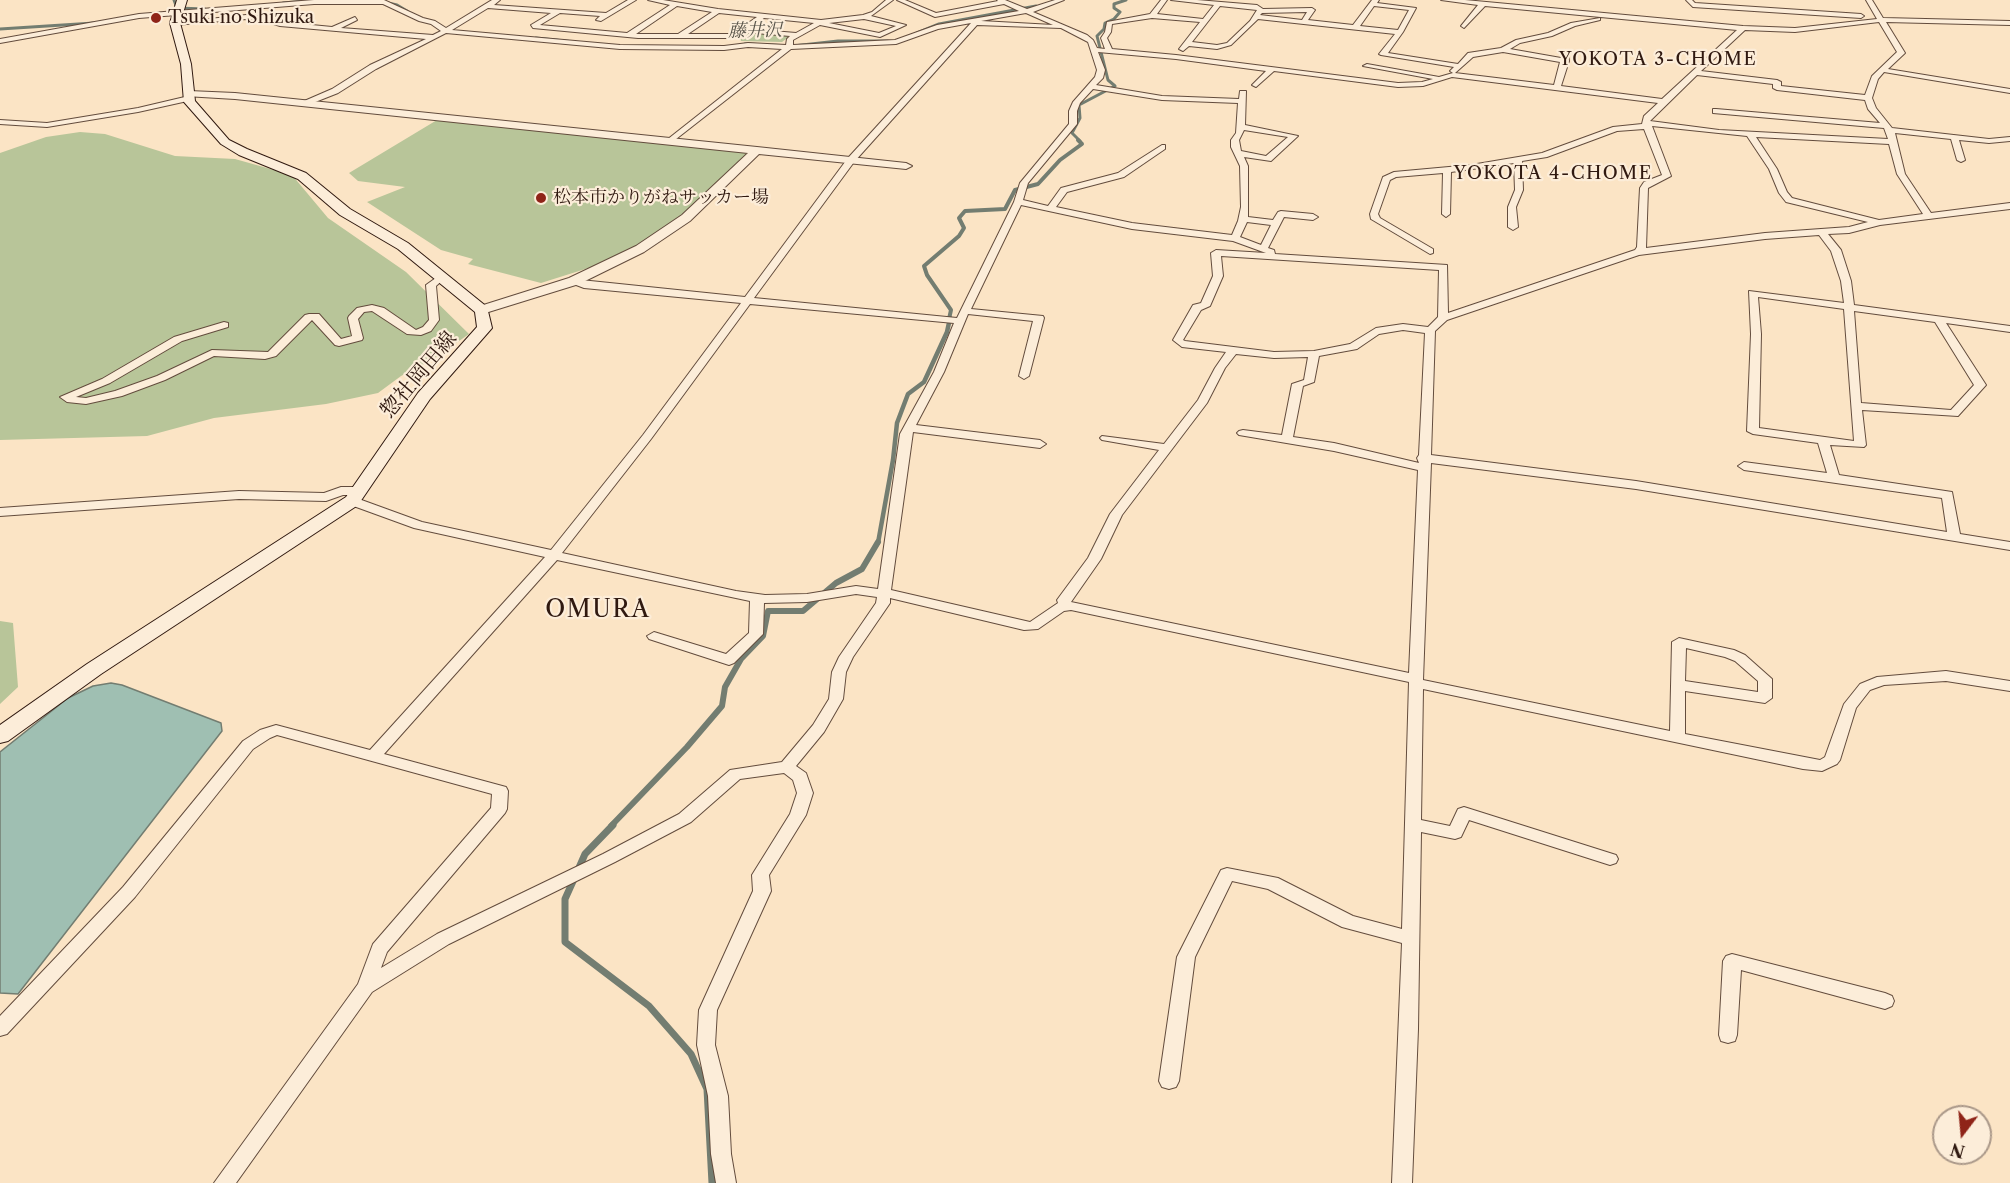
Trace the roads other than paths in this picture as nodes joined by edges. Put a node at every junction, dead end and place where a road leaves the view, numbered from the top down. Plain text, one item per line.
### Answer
1 (375, 0) edge
2 (497, 0) edge
3 (633, 0) edge
4 (651, 0) edge
5 (890, 0) edge
6 (900, 0) edge
7 (1061, 0) edge
8 (1164, 0) edge
9 (1174, 0) edge
10 (1312, 0) edge
11 (1444, 0) edge
12 (1689, 0) edge
13 (1780, 0) edge
14 (1869, 0) edge
15 (1002, 1) edge
16 (1374, 2) edge
17 (676, 4) junction
18 (1218, 4) junction
19 (1482, 4) junction
20 (488, 6) junction
21 (1312, 10) junction
22 (559, 11) junction
23 (718, 11) junction
24 (1028, 11) junction
25 (1785, 11) junction
26 (178, 12) edge
27 (1258, 14) junction
28 (607, 15) junction
29 (764, 15) junction
30 (1152, 16) junction
31 (1607, 16) junction
32 (864, 17) junction
33 (355, 19) dead end
34 (1882, 19) junction
35 (1206, 21) junction
36 (1304, 22) junction
37 (2010, 22) edge
38 (820, 23) junction
39 (1464, 26) dead end
40 (1066, 28) junction
41 (1355, 28) junction
42 (1743, 28) junction
43 (333, 29) junction
44 (582, 30) junction
45 (742, 30) junction
46 (1795, 30) junction
47 (445, 31) junction
48 (1400, 32) junction
49 (629, 35) junction
50 (797, 35) junction
51 (680, 36) junction
52 (435, 37) junction
53 (0, 41) edge
54 (1187, 44) junction
55 (789, 46) junction
56 (1094, 50) junction
57 (1109, 50) junction
58 (1503, 51) junction
59 (1176, 57) junction
60 (1367, 66) dead end
61 (1459, 66) junction
62 (1272, 69) junction
63 (1883, 70) junction
64 (1696, 73) junction
65 (1452, 75) junction
66 (1441, 78) junction
67 (1256, 85) dead end
68 (1092, 87) junction
69 (1557, 87) junction
70 (2010, 91) edge
71 (189, 96) junction
72 (1868, 98) junction
73 (1664, 102) junction
74 (305, 104) junction
75 (1716, 111) dead end
76 (1769, 116) junction
77 (0, 122) edge
78 (1647, 124) junction
79 (1241, 127) junction
80 (1889, 128) junction
81 (1750, 134) junction
82 (1776, 135) junction
83 (1954, 137) junction
84 (2010, 139) edge
85 (671, 141) junction
86 (1894, 142) junction
87 (1162, 147) dead end
88 (757, 150) junction
89 (1238, 153) junction
90 (851, 160) junction
91 (1516, 160) junction
92 (1961, 160) dead end
93 (906, 166) dead end
94 (1447, 170) junction
95 (1018, 202) junction
96 (2010, 206) edge
97 (1050, 209) junction
98 (1446, 214) dead end
99 (1313, 217) dead end
100 (1929, 217) junction
101 (1244, 219) junction
102 (1880, 222) junction
103 (1275, 224) junction
104 (1514, 227) dead end
105 (1821, 232) junction
106 (1235, 238) junction
107 (1264, 247) junction
108 (1430, 251) dead end
109 (1638, 252) junction
110 (1277, 255) junction
111 (440, 278) junction
112 (574, 281) junction
113 (746, 301) junction
114 (1849, 307) junction
115 (482, 310) junction
116 (962, 316) junction
117 (1443, 318) junction
118 (1938, 319) junction
119 (224, 325) dead end
120 (2010, 328) edge
121 (1430, 330) junction
122 (1233, 350) junction
123 (1314, 354) junction
124 (1024, 376) dead end
125 (1856, 406) junction
126 (910, 428) junction
127 (1243, 434) dead end
128 (1106, 438) dead end
129 (1287, 440) junction
130 (1823, 441) junction
131 (1040, 444) dead end
132 (1166, 448) junction
133 (1424, 463) junction
134 (1744, 466) dead end
135 (1834, 478) junction
136 (355, 496) junction
137 (0, 512) edge
138 (1954, 537) junction
139 (2010, 546) edge
140 (554, 555) junction
141 (884, 593) junction
142 (757, 598) junction
143 (1065, 606) junction
144 (654, 636) dead end
145 (1416, 681) junction
146 (1678, 685) junction
147 (2010, 686) edge
148 (0, 736) edge
149 (1677, 738) junction
150 (373, 757) junction
151 (787, 767) junction
152 (1412, 824) junction
153 (1610, 858) dead end
154 (1410, 938) junction
155 (366, 987) junction
156 (1885, 1001) dead end
157 (0, 1028) edge
158 (1728, 1035) dead end
159 (1169, 1081) dead end
160 (224, 1183) edge
161 (726, 1183) edge
162 (1402, 1183) edge

1 - 26 street
1 - 47 street
2 - 20 street
3 - 28 street
4 - 17 street
5 - 32 street
6 - 15 street
7 - 24 street
8 - 30 street
9 - 18 street
10 - 21 street
11 - 19 street
12 - 25 street
13 - 25 street
14 - 34 street
15 - 24 street
16 - 41 street
16 - 48 street
17 - 23 street
17 - 49 street
18 - 27 street
18 - 35 street
19 - 31 street
19 - 39 street
20 - 22 street
20 - 47 street
21 - 27 street
21 - 36 street
22 - 28 street
22 - 44 street
23 - 29 street
23 - 51 street
24 - 40 street
24 - 55 street
25 - 34 street
25 - 46 street
26 - 43 street
26 - 53 street
26 - 71 main road
27 - 36 street
27 - 54 street
28 - 44 street
29 - 38 street
29 - 45 street
30 - 35 street
30 - 57 street
31 - 42 street
31 - 58 street
32 - 38 street
32 - 38 street
33 - 43 street
34 - 37 street
34 - 46 street
34 - 63 street
35 - 54 street
36 - 41 street
38 - 50 street
40 - 56 street
40 - 90 street
41 - 48 street
42 - 46 street
42 - 64 street
43 - 52 street
44 - 49 street
45 - 50 street
45 - 51 street
47 - 52 street
47 - 55 street
48 - 61 street
49 - 51 street
50 - 55 street
52 - 74 street
54 - 59 street
55 - 85 street
56 - 57 street
56 - 68 street
57 - 59 street
58 - 61 street
58 - 69 street
59 - 62 street
60 - 66 street
61 - 65 street
62 - 66 street
62 - 67 street
63 - 70 street
63 - 72 street
64 - 72 street
64 - 73 street
65 - 66 street
65 - 69 street
68 - 79 street
68 - 95 street
69 - 73 street
71 - 74 street
71 - 77 street
71 - 111 main road
72 - 80 street
73 - 78 street
74 - 85 street
75 - 76 street
76 - 80 street
76 - 82 street
78 - 81 street
78 - 91 street
78 - 109 street
79 - 89 street
79 - 89 street
80 - 83 street
80 - 86 street
81 - 82 street
81 - 102 street
82 - 86 street
83 - 84 street
83 - 92 street
85 - 88 street
86 - 100 street
87 - 97 street
88 - 90 street
88 - 112 street
89 - 101 street
90 - 93 street
90 - 113 street
91 - 94 street
91 - 104 street
94 - 98 street
94 - 108 street
95 - 97 street
95 - 116 street
96 - 100 street
97 - 106 street
99 - 103 street
100 - 102 street
101 - 103 street
101 - 106 street
102 - 105 street
103 - 107 street
105 - 109 street
105 - 114 street
106 - 107 street
107 - 110 street
109 - 117 street
110 - 117 street
110 - 122 street
111 - 115 main road
111 - 119 street
112 - 113 street
112 - 115 street
113 - 116 street
113 - 140 street
114 - 118 street
114 - 125 street
114 - 130 street
115 - 136 main road, 惣社岡田線
116 - 124 street
116 - 126 street
117 - 121 street
118 - 120 street
118 - 125 street
121 - 123 street
121 - 133 street
122 - 123 street
122 - 132 street
123 - 129 street
125 - 130 street
126 - 131 street
126 - 141 street
127 - 129 street
128 - 132 street
129 - 133 street
130 - 135 street
132 - 143 street
133 - 138 street
133 - 145 street
134 - 135 street
135 - 138 street
136 - 137 street
136 - 140 street
136 - 148 main road, 惣社岡田線
138 - 139 street
140 - 142 street
140 - 150 street
141 - 142 street
141 - 143 street
141 - 151 street
142 - 144 street
143 - 145 street
145 - 149 street
145 - 152 street
146 - 146 street
146 - 149 street
147 - 149 street
150 - 155 street
150 - 157 street
151 - 155 street
151 - 161 street
152 - 153 street
152 - 154 street
154 - 159 street
154 - 162 street
155 - 160 street
156 - 158 street

